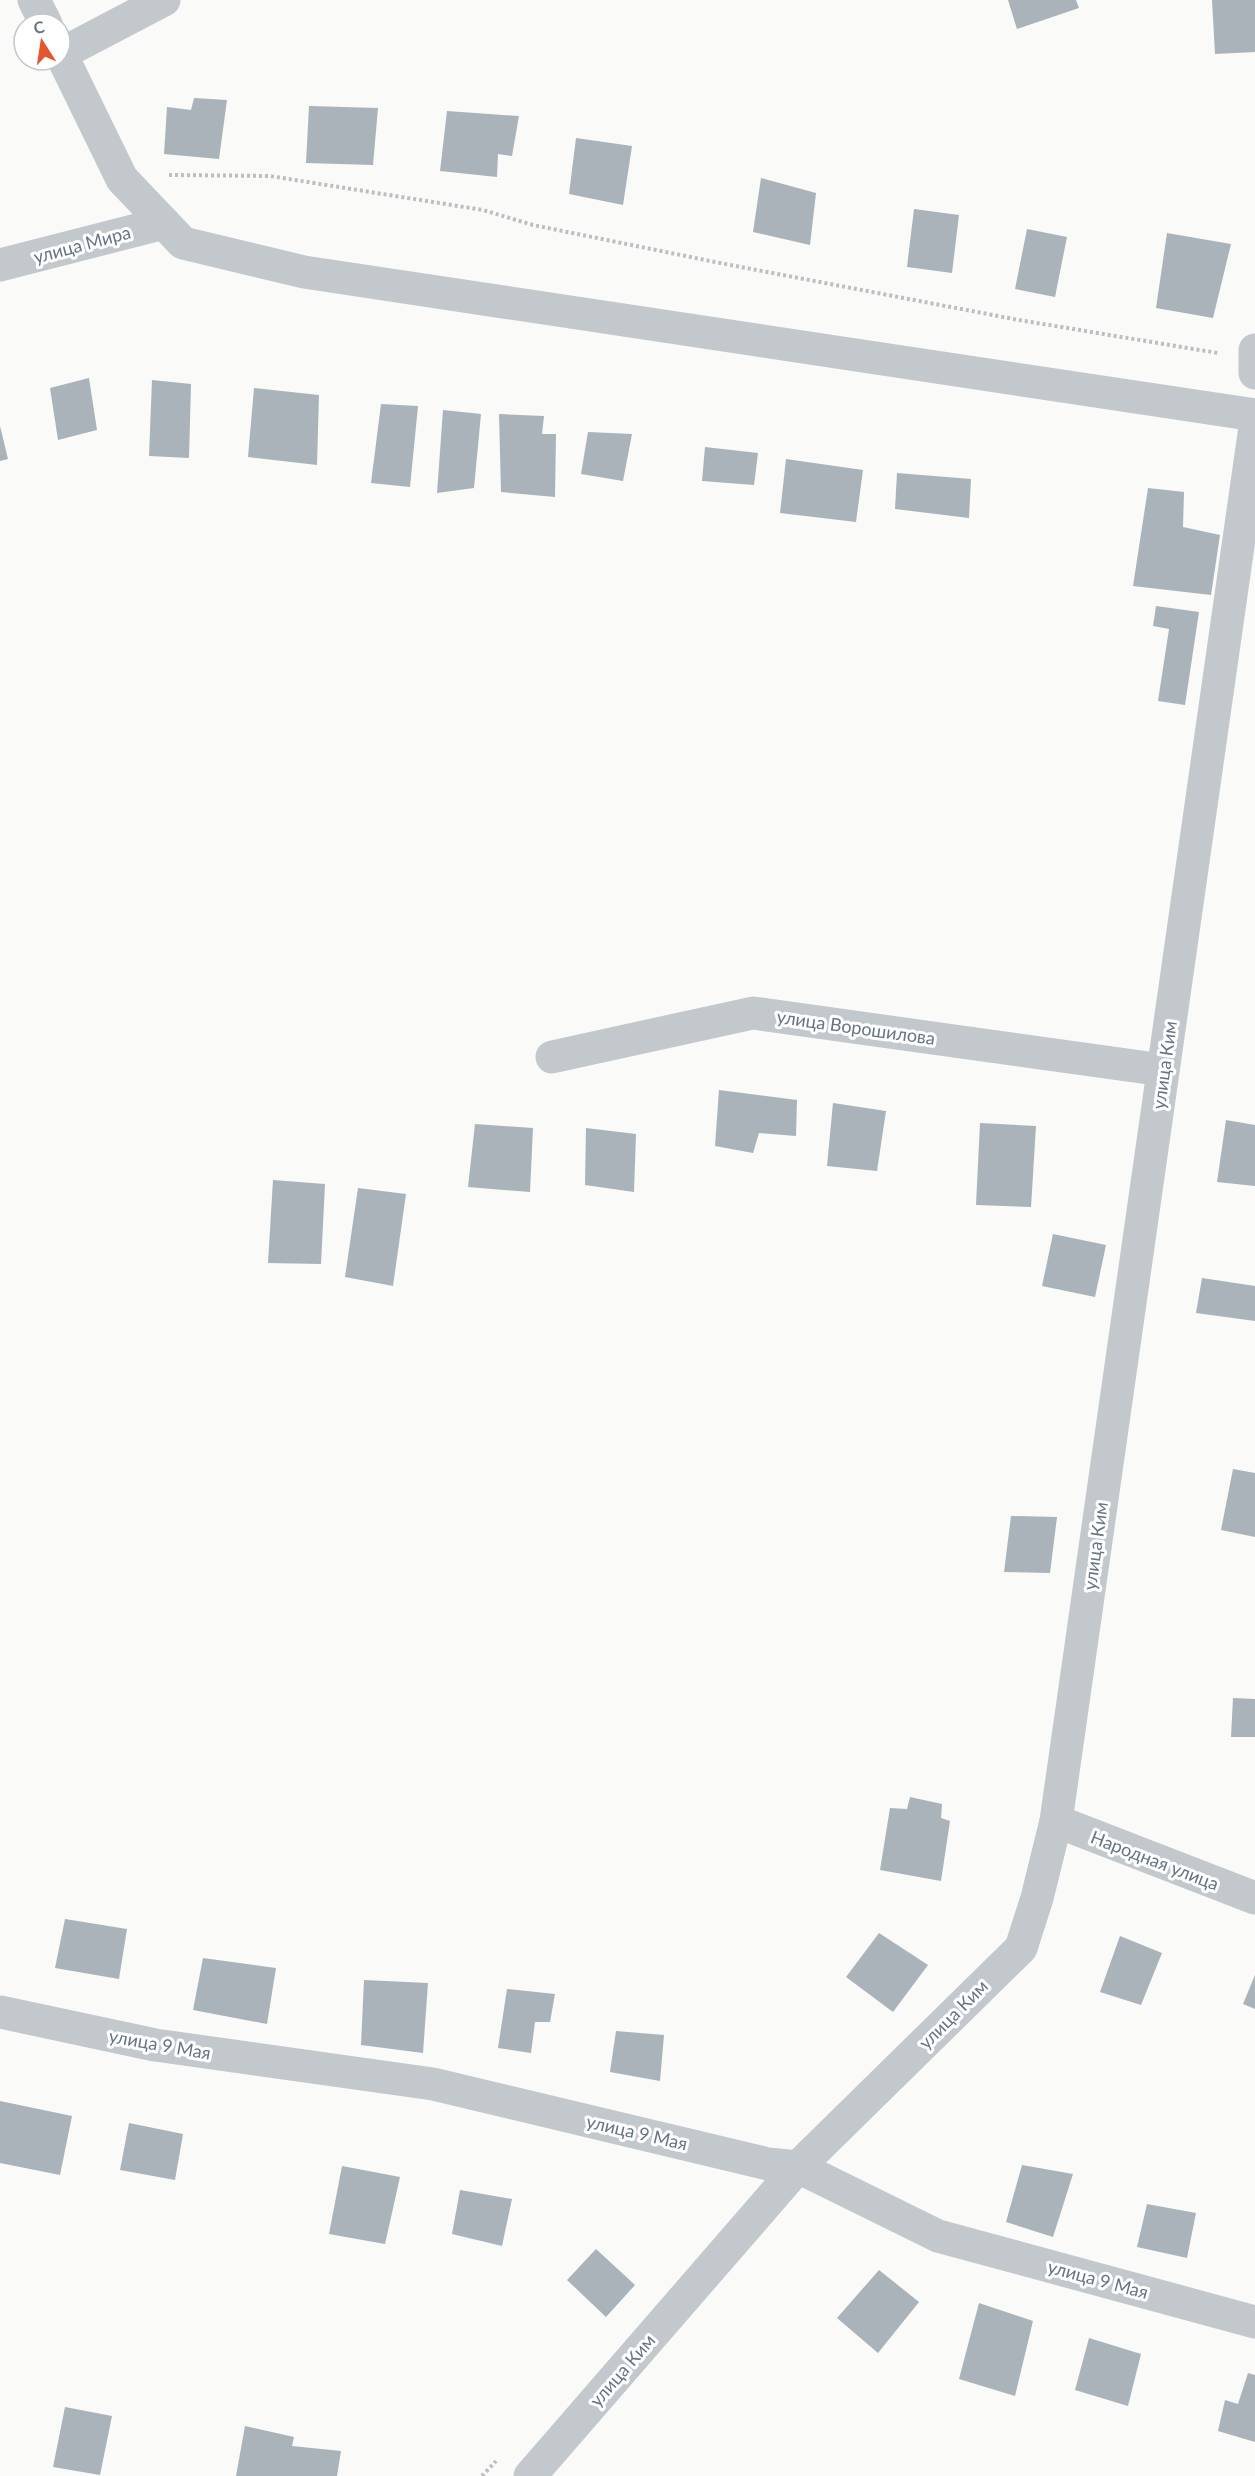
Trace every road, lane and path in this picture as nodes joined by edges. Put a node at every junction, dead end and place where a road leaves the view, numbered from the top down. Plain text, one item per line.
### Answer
1 (164, 0) edge
2 (72, 47) edge
3 (69, 72) edge
4 (122, 179) junction
5 (174, 233) junction
6 (0, 265) edge
7 (1255, 350) edge
8 (1254, 355) edge
9 (1255, 373) edge
10 (1255, 415) edge
11 (1255, 427) edge
12 (552, 1057) dead end
13 (1163, 1070) junction
14 (1056, 1821) junction
15 (1255, 1898) edge
16 (0, 2012) edge
17 (798, 2167) junction
18 (1255, 2322) edge
19 (530, 2476) edge

1 - 2 street
3 - 4 street
4 - 5 street
4 - 8 path
5 - 6 street, улица Мира
5 - 10 street
7 - 8 street
8 - 9 street
11 - 13 street, улица Ким
12 - 13 street, улица Ворошилова
13 - 14 street, улица Ким
14 - 15 street, Народная улица
14 - 17 street, улица Ким
16 - 17 street, улица 9 Мая
17 - 18 street, улица 9 Мая
17 - 19 street, улица Ким

